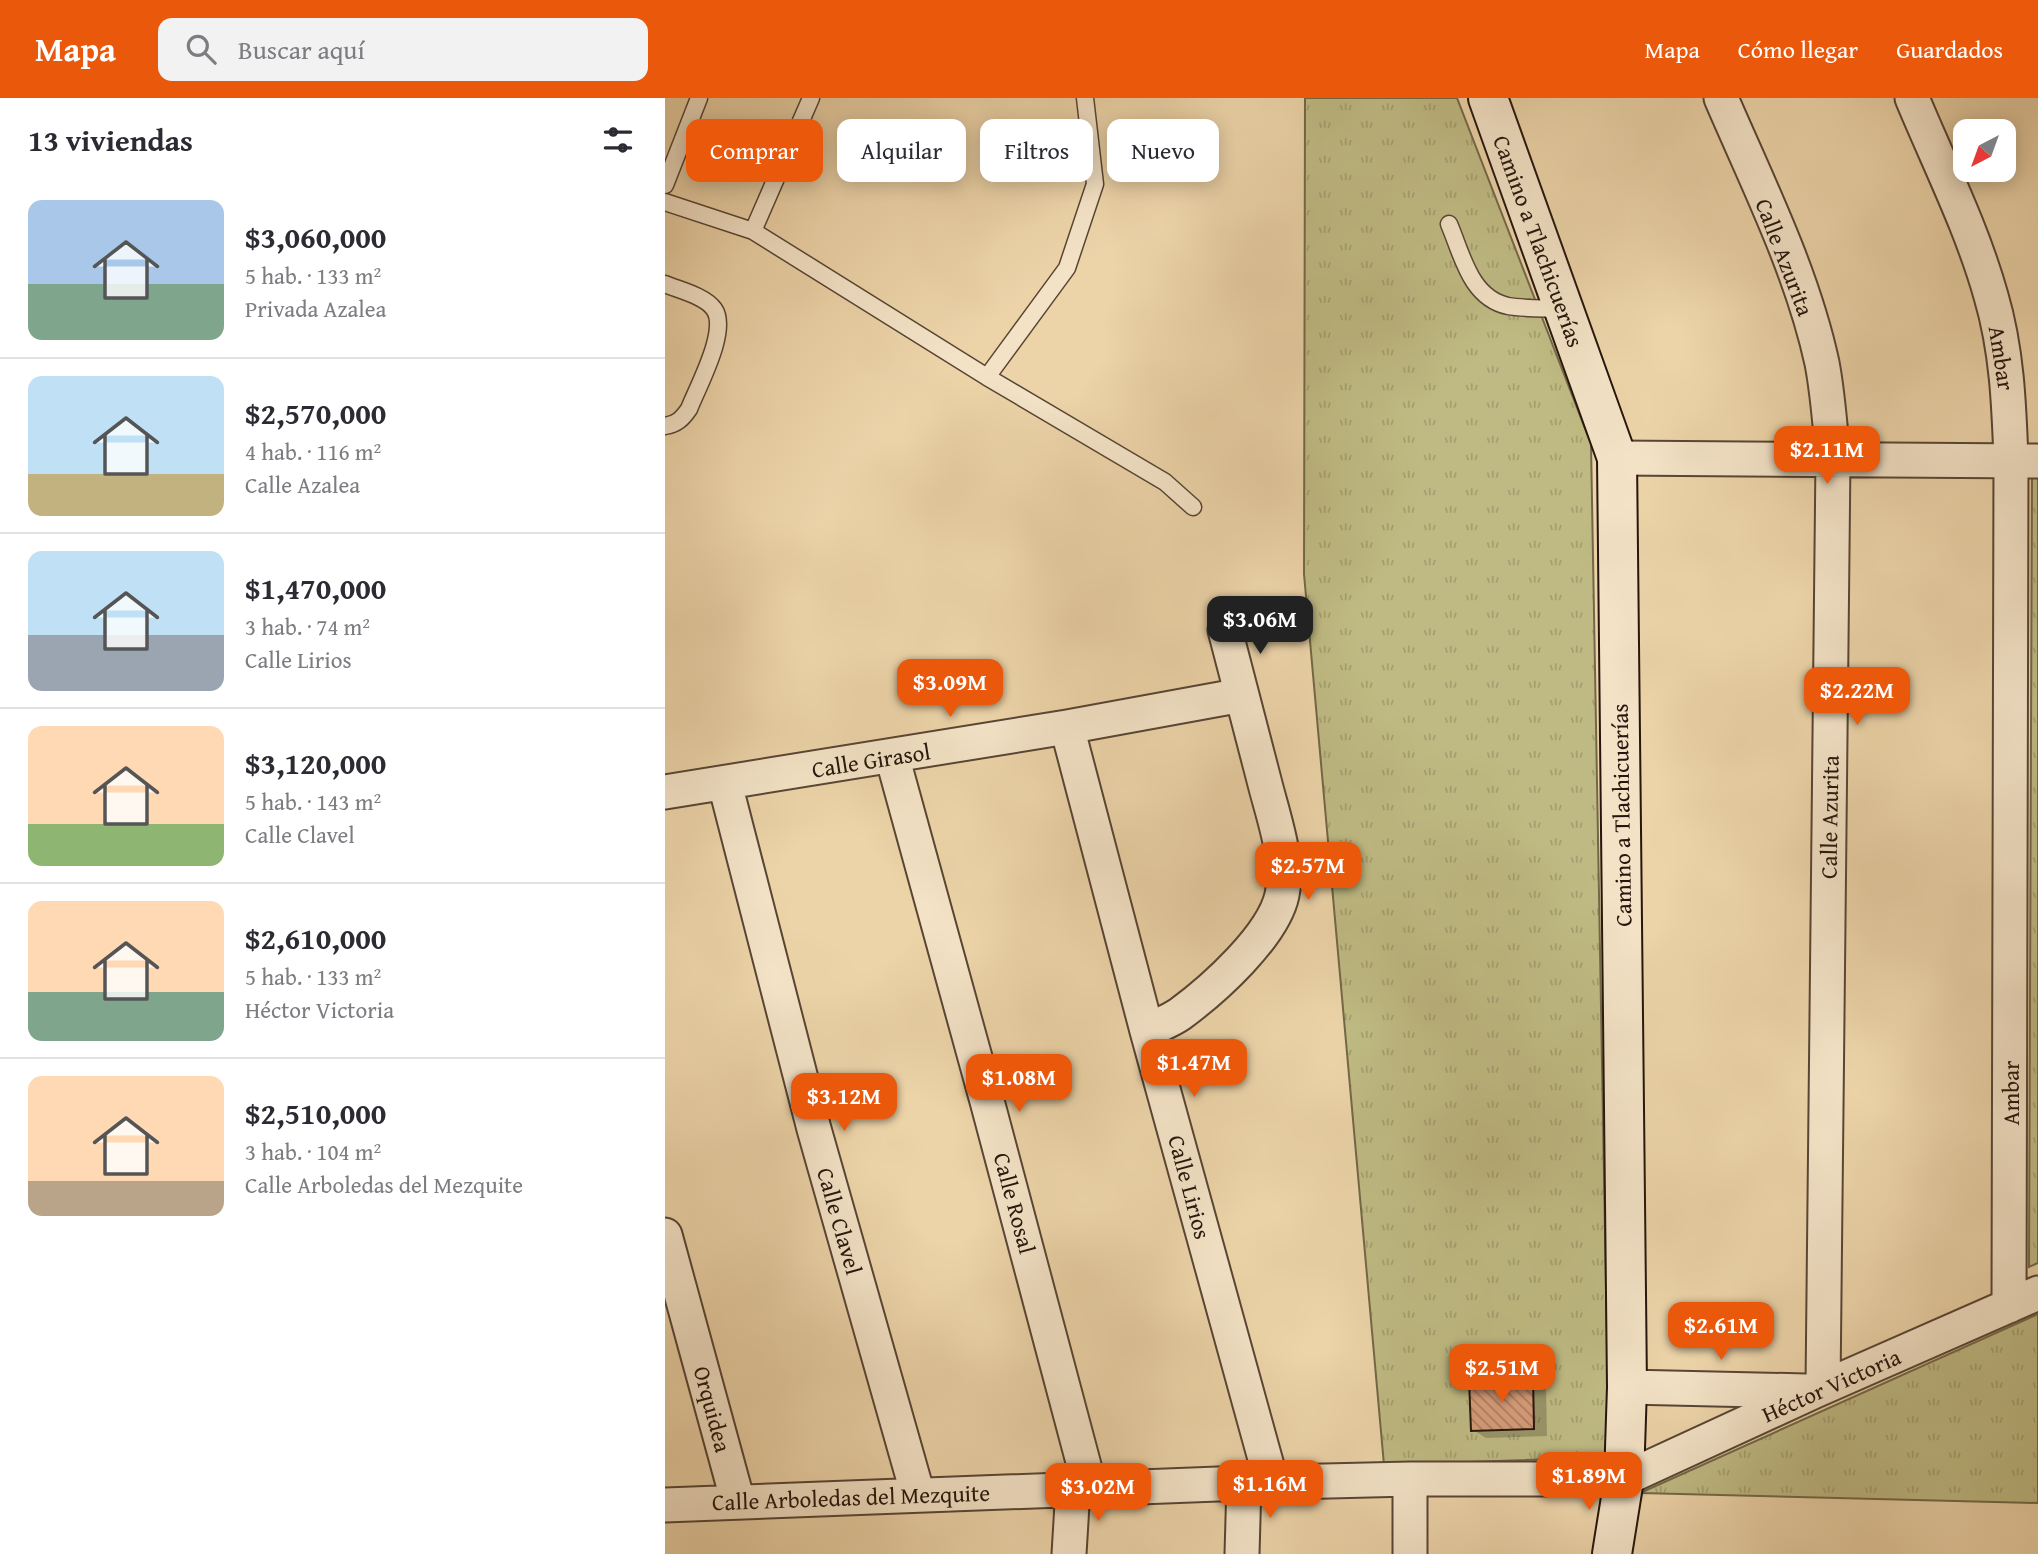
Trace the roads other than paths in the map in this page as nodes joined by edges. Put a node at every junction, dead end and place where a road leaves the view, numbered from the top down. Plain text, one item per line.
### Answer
1 (699, 98) edge
2 (811, 98) edge
3 (1085, 98) edge
4 (1488, 98) edge
5 (1721, 98) edge
6 (1912, 98) edge
7 (665, 185) edge
8 (665, 202) edge
9 (1449, 224) dead end
10 (753, 230) junction
11 (665, 284) edge
12 (1563, 309) junction
13 (987, 377) junction
14 (665, 426) edge
15 (1617, 458) junction
16 (1833, 458) junction
17 (2025, 460) edge
18 (1193, 507) dead end
19 (1225, 630) dead end
20 (1242, 695) junction
21 (1067, 727) junction
22 (892, 756) junction
23 (725, 784) junction
24 (665, 792) edge
25 (1147, 1031) junction
26 (665, 1235) edge
27 (2024, 1300) edge
28 (1627, 1387) junction
29 (1819, 1389) junction
30 (1411, 1479) junction
31 (1624, 1479) junction
32 (1258, 1484) junction
33 (1082, 1488) junction
34 (918, 1495) junction
35 (738, 1502) junction
36 (665, 1505) edge
37 (1069, 1554) edge
38 (1242, 1554) edge
39 (1410, 1554) edge
40 (1612, 1554) edge

1 - 7 lane
2 - 10 lane
3 - 13 lane
4 - 12 street, Camino a Tlachicuerías
5 - 16 street, Calle Azurita
6 - 17 street, Ambar
8 - 10 lane
9 - 12 lane
10 - 13 lane
11 - 14 lane
12 - 15 street, Camino a Tlachicuerías
13 - 18 lane
15 - 16 street
15 - 28 street, Camino a Tlachicuerías
16 - 17 street
16 - 29 street, Calle Azurita
17 - 27 street, Ambar
19 - 20 street
20 - 21 street, Calle Girasol
20 - 25 street
21 - 22 street, Calle Girasol
21 - 25 street, Calle Lirios
22 - 23 street, Calle Girasol
22 - 33 street, Calle Rosal
23 - 24 street, Calle Girasol
23 - 34 street, Calle Clavel
25 - 32 street, Calle Lirios
26 - 35 street, Orquidea
27 - 29 street, Héctor Victoria
28 - 29 street
28 - 31 street, Camino a Tlachicuerías
29 - 31 street, Héctor Victoria
30 - 31 street, Calle Arboledas del Mezquite
30 - 32 street, Calle Arboledas del Mezquite
30 - 39 street
31 - 40 street, Camino a Tlachicuerías
32 - 33 street, Calle Arboledas del Mezquite
32 - 38 street, Calle Lirios
33 - 34 street, Calle Arboledas del Mezquite
33 - 37 street, Calle Rosal
34 - 35 street, Calle Arboledas del Mezquite
35 - 36 street, Calle Arboledas del Mezquite

